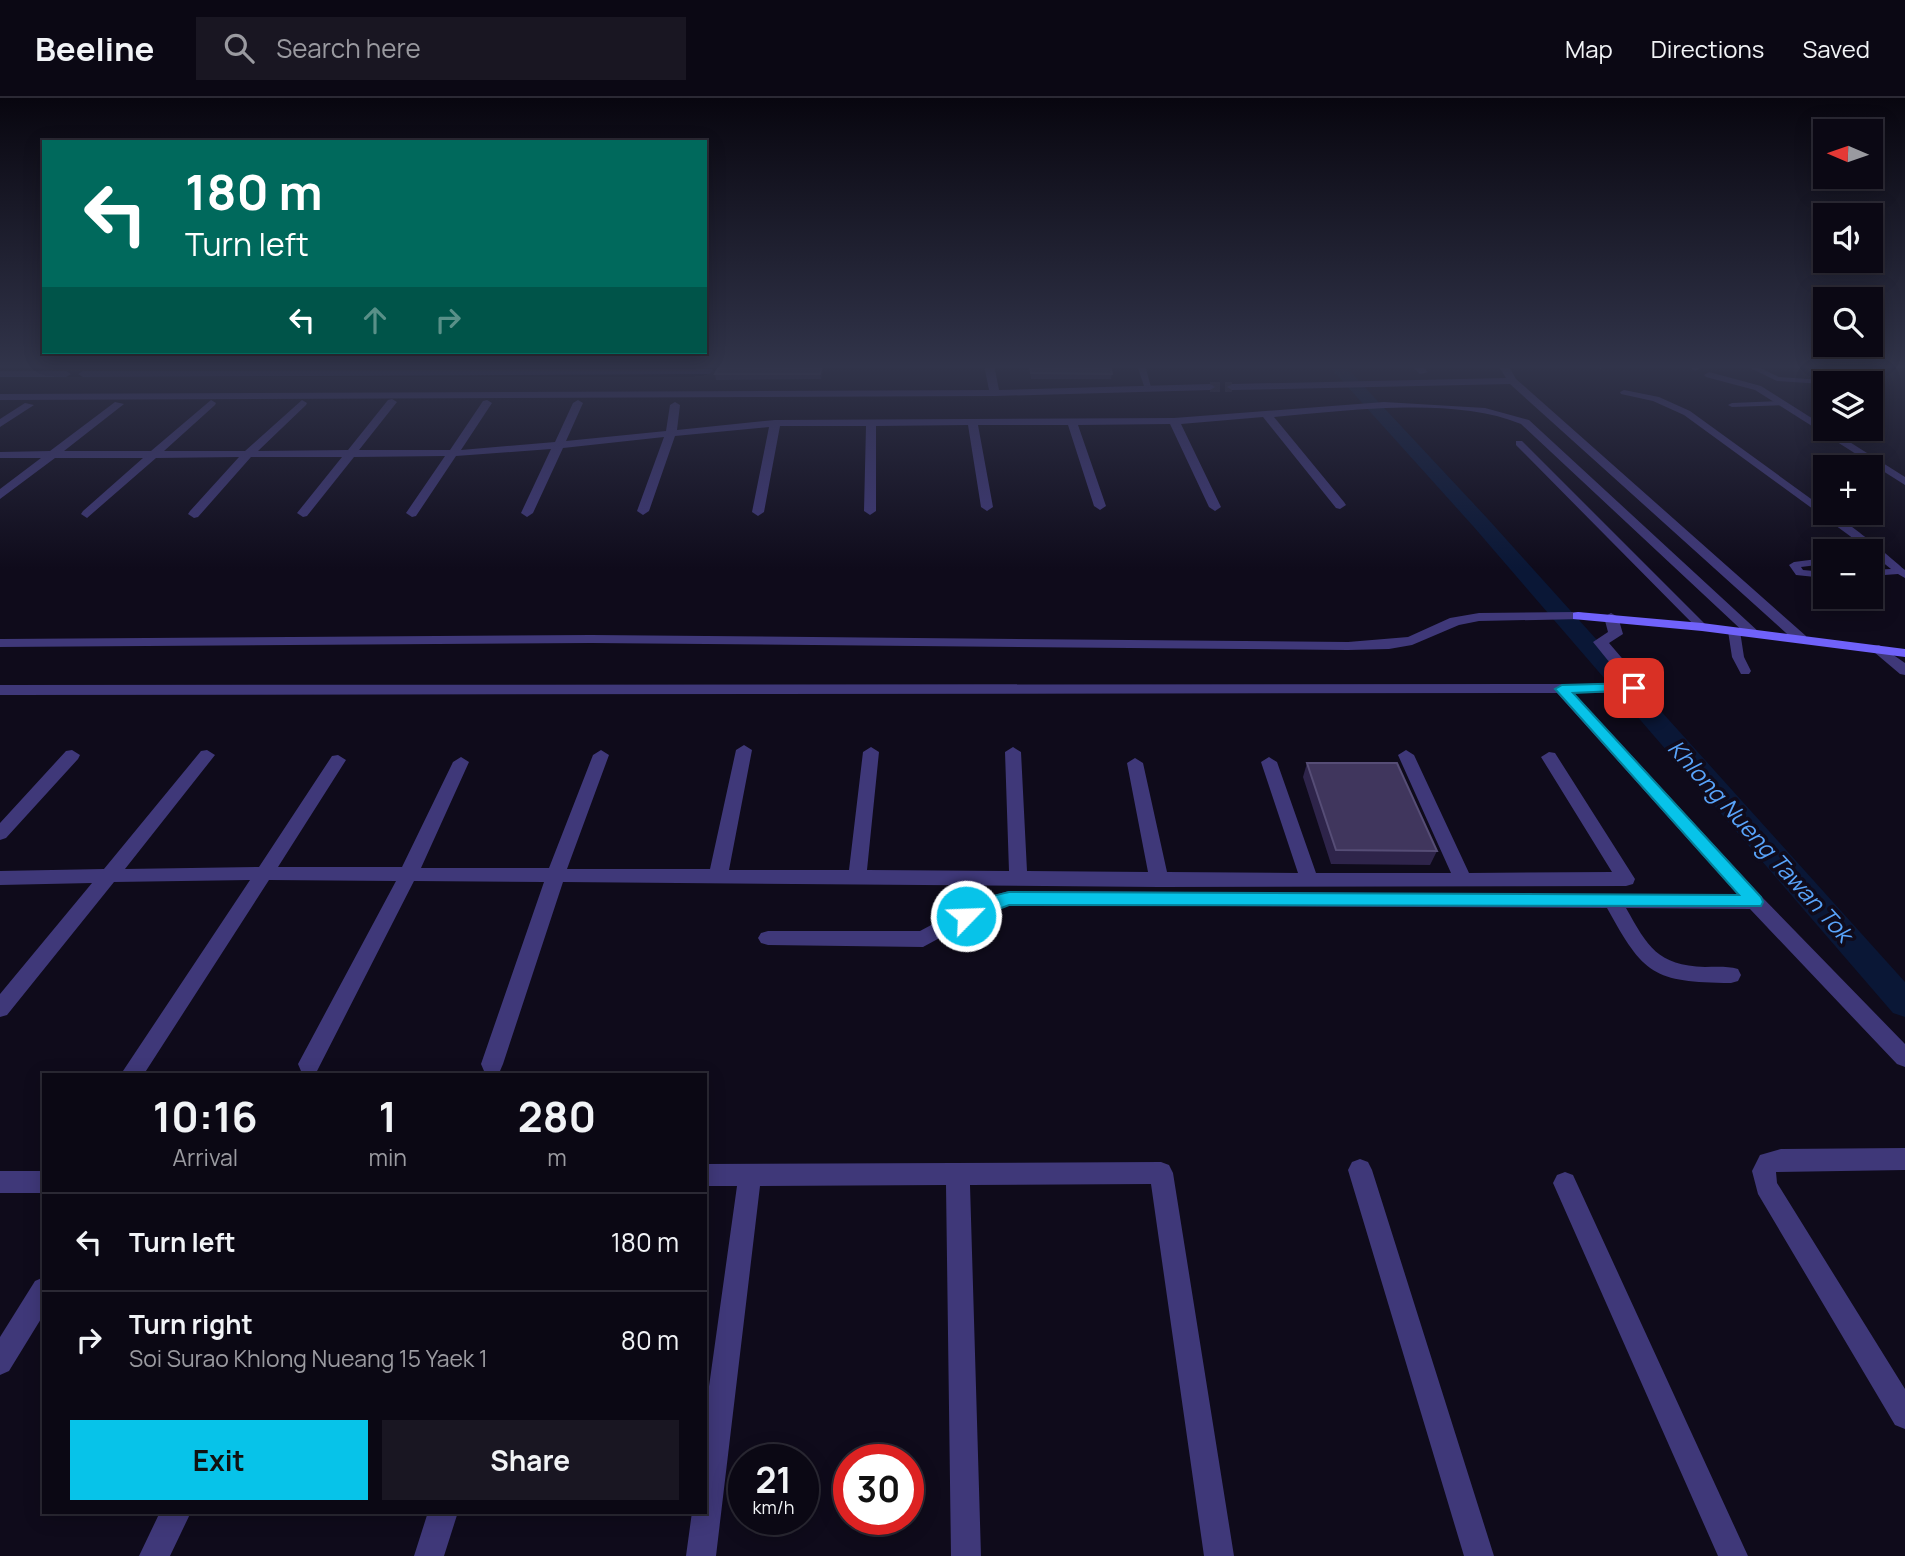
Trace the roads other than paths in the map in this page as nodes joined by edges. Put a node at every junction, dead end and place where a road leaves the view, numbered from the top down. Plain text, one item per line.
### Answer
1 (80, 433) edge
2 (176, 433) edge
3 (270, 433) edge
4 (368, 433) edge
5 (467, 433) edge
6 (566, 433) edge
7 (662, 433) edge
8 (671, 433) edge
9 (773, 433) edge
10 (871, 433) edge
11 (975, 433) edge
12 (1076, 433) edge
13 (1180, 433) edge
14 (1281, 433) edge
15 (1536, 433) edge
16 (1570, 433) edge
17 (1714, 433) edge
18 (1829, 433) edge
19 (1519, 443) dead end
20 (561, 445) junction
21 (352, 453) junction
22 (453, 453) junction
23 (152, 454) junction
24 (248, 454) junction
25 (0, 455) edge
26 (51, 455) junction
27 (1905, 482) edge
28 (0, 495) edge
29 (1340, 505) dead end
30 (1100, 506) dead end
31 (1215, 507) dead end
32 (987, 508) dead end
33 (643, 511) dead end
34 (870, 511) dead end
35 (758, 512) dead end
36 (303, 513) dead end
37 (412, 513) dead end
38 (527, 513) dead end
39 (87, 514) dead end
40 (194, 514) dead end
41 (1884, 558) joint
42 (1813, 563) edge
43 (1883, 573) edge
44 (1903, 573) edge
45 (1813, 574) edge
46 (1578, 616) joint
47 (1611, 618) junction
48 (1702, 627) junction
49 (1734, 631) junction
50 (1754, 634) junction
51 (1801, 639) junction
52 (0, 643) edge
53 (1879, 649) junction
54 (1905, 653) edge
55 (1745, 671) dead end
56 (1905, 671) edge
57 (1570, 688) junction
58 (0, 690) edge
59 (744, 750) dead end
60 (872, 752) dead end
61 (1013, 752) dead end
62 (72, 755) dead end
63 (207, 755) dead end
64 (601, 755) dead end
65 (1406, 755) dead end
66 (1549, 757) dead end
67 (338, 760) dead end
68 (461, 762) dead end
69 (1269, 762) dead end
70 (1135, 763) dead end
71 (0, 834) edge
72 (261, 873) junction
73 (408, 875) junction
74 (108, 876) junction
75 (555, 877) junction
76 (718, 877) junction
77 (857, 877) junction
78 (1018, 877) junction
79 (0, 878) edge
80 (1463, 879) junction
81 (1159, 880) junction
82 (1309, 880) junction
83 (1612, 901) junction
84 (1755, 902) junction
85 (768, 938) dead end
86 (1731, 975) dead end
87 (0, 1010) edge
88 (1905, 1058) edge
89 (309, 1064) dead end
90 (492, 1064) dead end
91 (133, 1073) edge
92 (1905, 1159) edge
93 (1360, 1170) dead end
94 (750, 1174) junction
95 (958, 1174) junction
96 (707, 1175) edge
97 (0, 1182) edge
98 (42, 1182) edge
99 (1565, 1183) dead end
100 (42, 1293) edge
101 (0, 1362) edge
102 (1905, 1415) edge
103 (707, 1509) edge
104 (175, 1514) edge
105 (442, 1514) edge
106 (706, 1514) edge
107 (154, 1556) edge
108 (429, 1556) edge
109 (701, 1556) edge
110 (966, 1556) edge
111 (1219, 1556) edge
112 (1479, 1556) edge
113 (1733, 1556) edge

1 - 26 street
2 - 23 street
3 - 24 street
4 - 21 street
5 - 22 street
6 - 20 street
7 - 20 street
8 - 33 street
9 - 35 street
10 - 34 street
11 - 32 street
12 - 30 street
13 - 31 street
14 - 29 street
15 - 50 street
16 - 51 street
17 - 41 lane
18 - 27 street
19 - 48 lane
20 - 22 street
20 - 38 street
21 - 22 street
21 - 24 street
21 - 36 street
22 - 37 street
23 - 24 street
23 - 26 street
23 - 39 street
24 - 40 street
25 - 26 street
26 - 28 street
41 - 44 lane
42 - 45 lane
43 - 44 lane
46 - 47 street
46 - 52 street
47 - 48 street
47 - 57 street
48 - 49 street
49 - 50 street
49 - 55 lane
50 - 51 street
51 - 53 street
53 - 54 street
53 - 56 street
57 - 58 street
57 - 84 street
59 - 76 street
60 - 77 street
61 - 78 street
62 - 71 street
63 - 74 street
64 - 75 street
65 - 80 street
66 - 80 street
67 - 72 street
68 - 73 street
69 - 82 street
70 - 81 street
72 - 73 street
72 - 74 street
72 - 91 street
73 - 75 street
73 - 89 street
74 - 79 street
74 - 87 street
75 - 76 street
75 - 90 street
76 - 77 street
77 - 78 street
78 - 81 street
80 - 82 street
81 - 82 street
83 - 84 street
83 - 85 street
83 - 86 street
84 - 88 street
92 - 102 street
93 - 112 street
94 - 95 street
94 - 96 street
94 - 103 street
95 - 110 street
95 - 111 street
97 - 98 street
99 - 113 street
100 - 101 street
104 - 107 street
105 - 108 street
106 - 109 street

